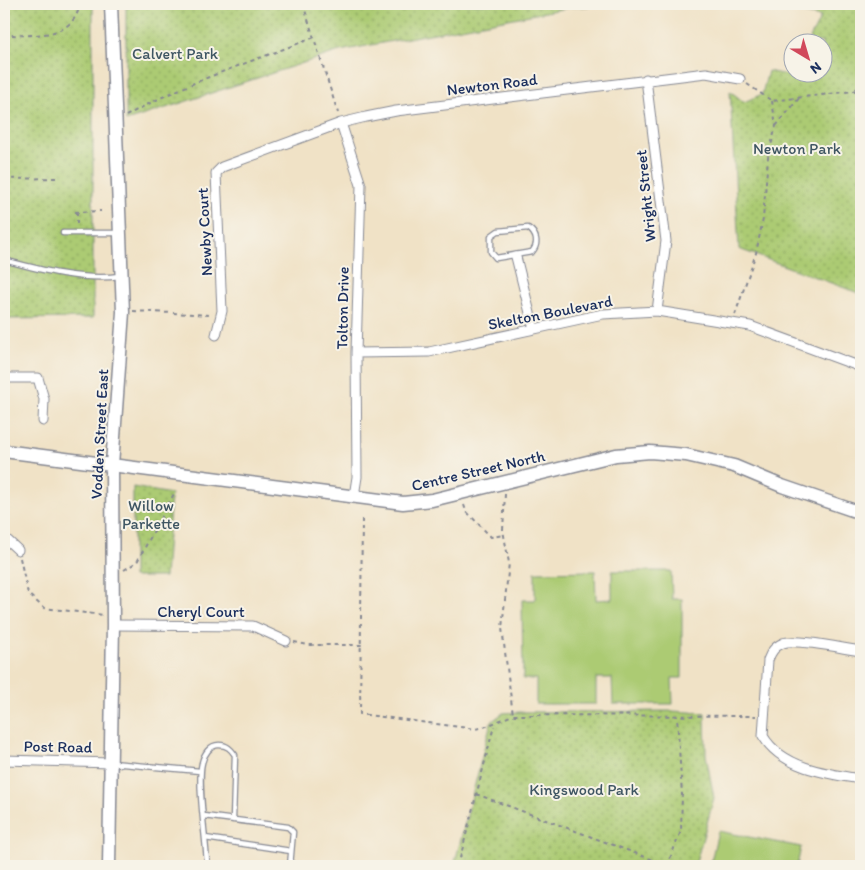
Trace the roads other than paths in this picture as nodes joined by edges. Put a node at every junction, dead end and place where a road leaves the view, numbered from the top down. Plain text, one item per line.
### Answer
1 (111, 4) edge
2 (646, 79) junction
3 (740, 79) road end
4 (341, 123) junction
5 (63, 233) dead end
6 (119, 234) junction
7 (516, 257) junction
8 (4, 260) edge
9 (121, 275) junction
10 (657, 311) junction
11 (534, 329) junction
12 (216, 335) dead end
13 (356, 353) junction
14 (861, 367) edge
15 (4, 378) edge
16 (44, 421) dead end
17 (4, 451) edge
18 (112, 465) junction
19 (354, 496) junction
20 (861, 513) edge
21 (4, 537) edge
22 (18, 550) road end
23 (113, 621) junction
24 (286, 641) road end
25 (861, 651) edge
26 (4, 760) edge
27 (111, 763) junction
28 (200, 771) junction
29 (861, 779) edge
30 (204, 816) junction
31 (233, 820) junction
32 (205, 838) junction
33 (291, 851) junction
34 (109, 866) edge
35 (212, 866) edge
36 (290, 866) edge

1 - 6 street, Vodden Street East
2 - 3 street, Newton Road
2 - 4 street, Newton Road
2 - 10 street, Wright Street
4 - 12 street, Newby Court
4 - 13 street, Tolton Drive
5 - 6 lane
6 - 9 street, Vodden Street East
7 - 7 lane
7 - 11 street
8 - 9 lane
9 - 18 street, Vodden Street East
10 - 11 street, Skelton Boulevard
10 - 14 street, Skelton Boulevard
11 - 13 street, Skelton Boulevard
13 - 19 street, Tolton Drive
15 - 16 street
17 - 18 street, Centre Street North
18 - 19 street, Centre Street North
18 - 23 street, Vodden Street East
19 - 20 street, Centre Street North
21 - 22 street
23 - 24 street, Cheryl Court
23 - 27 street, Vodden Street East
25 - 29 street
26 - 27 street, Post Road
27 - 28 lane
27 - 34 street, Vodden Street East
28 - 30 lane
28 - 31 lane
30 - 31 lane
30 - 32 lane
31 - 33 lane
32 - 33 lane
32 - 35 lane
33 - 36 lane

